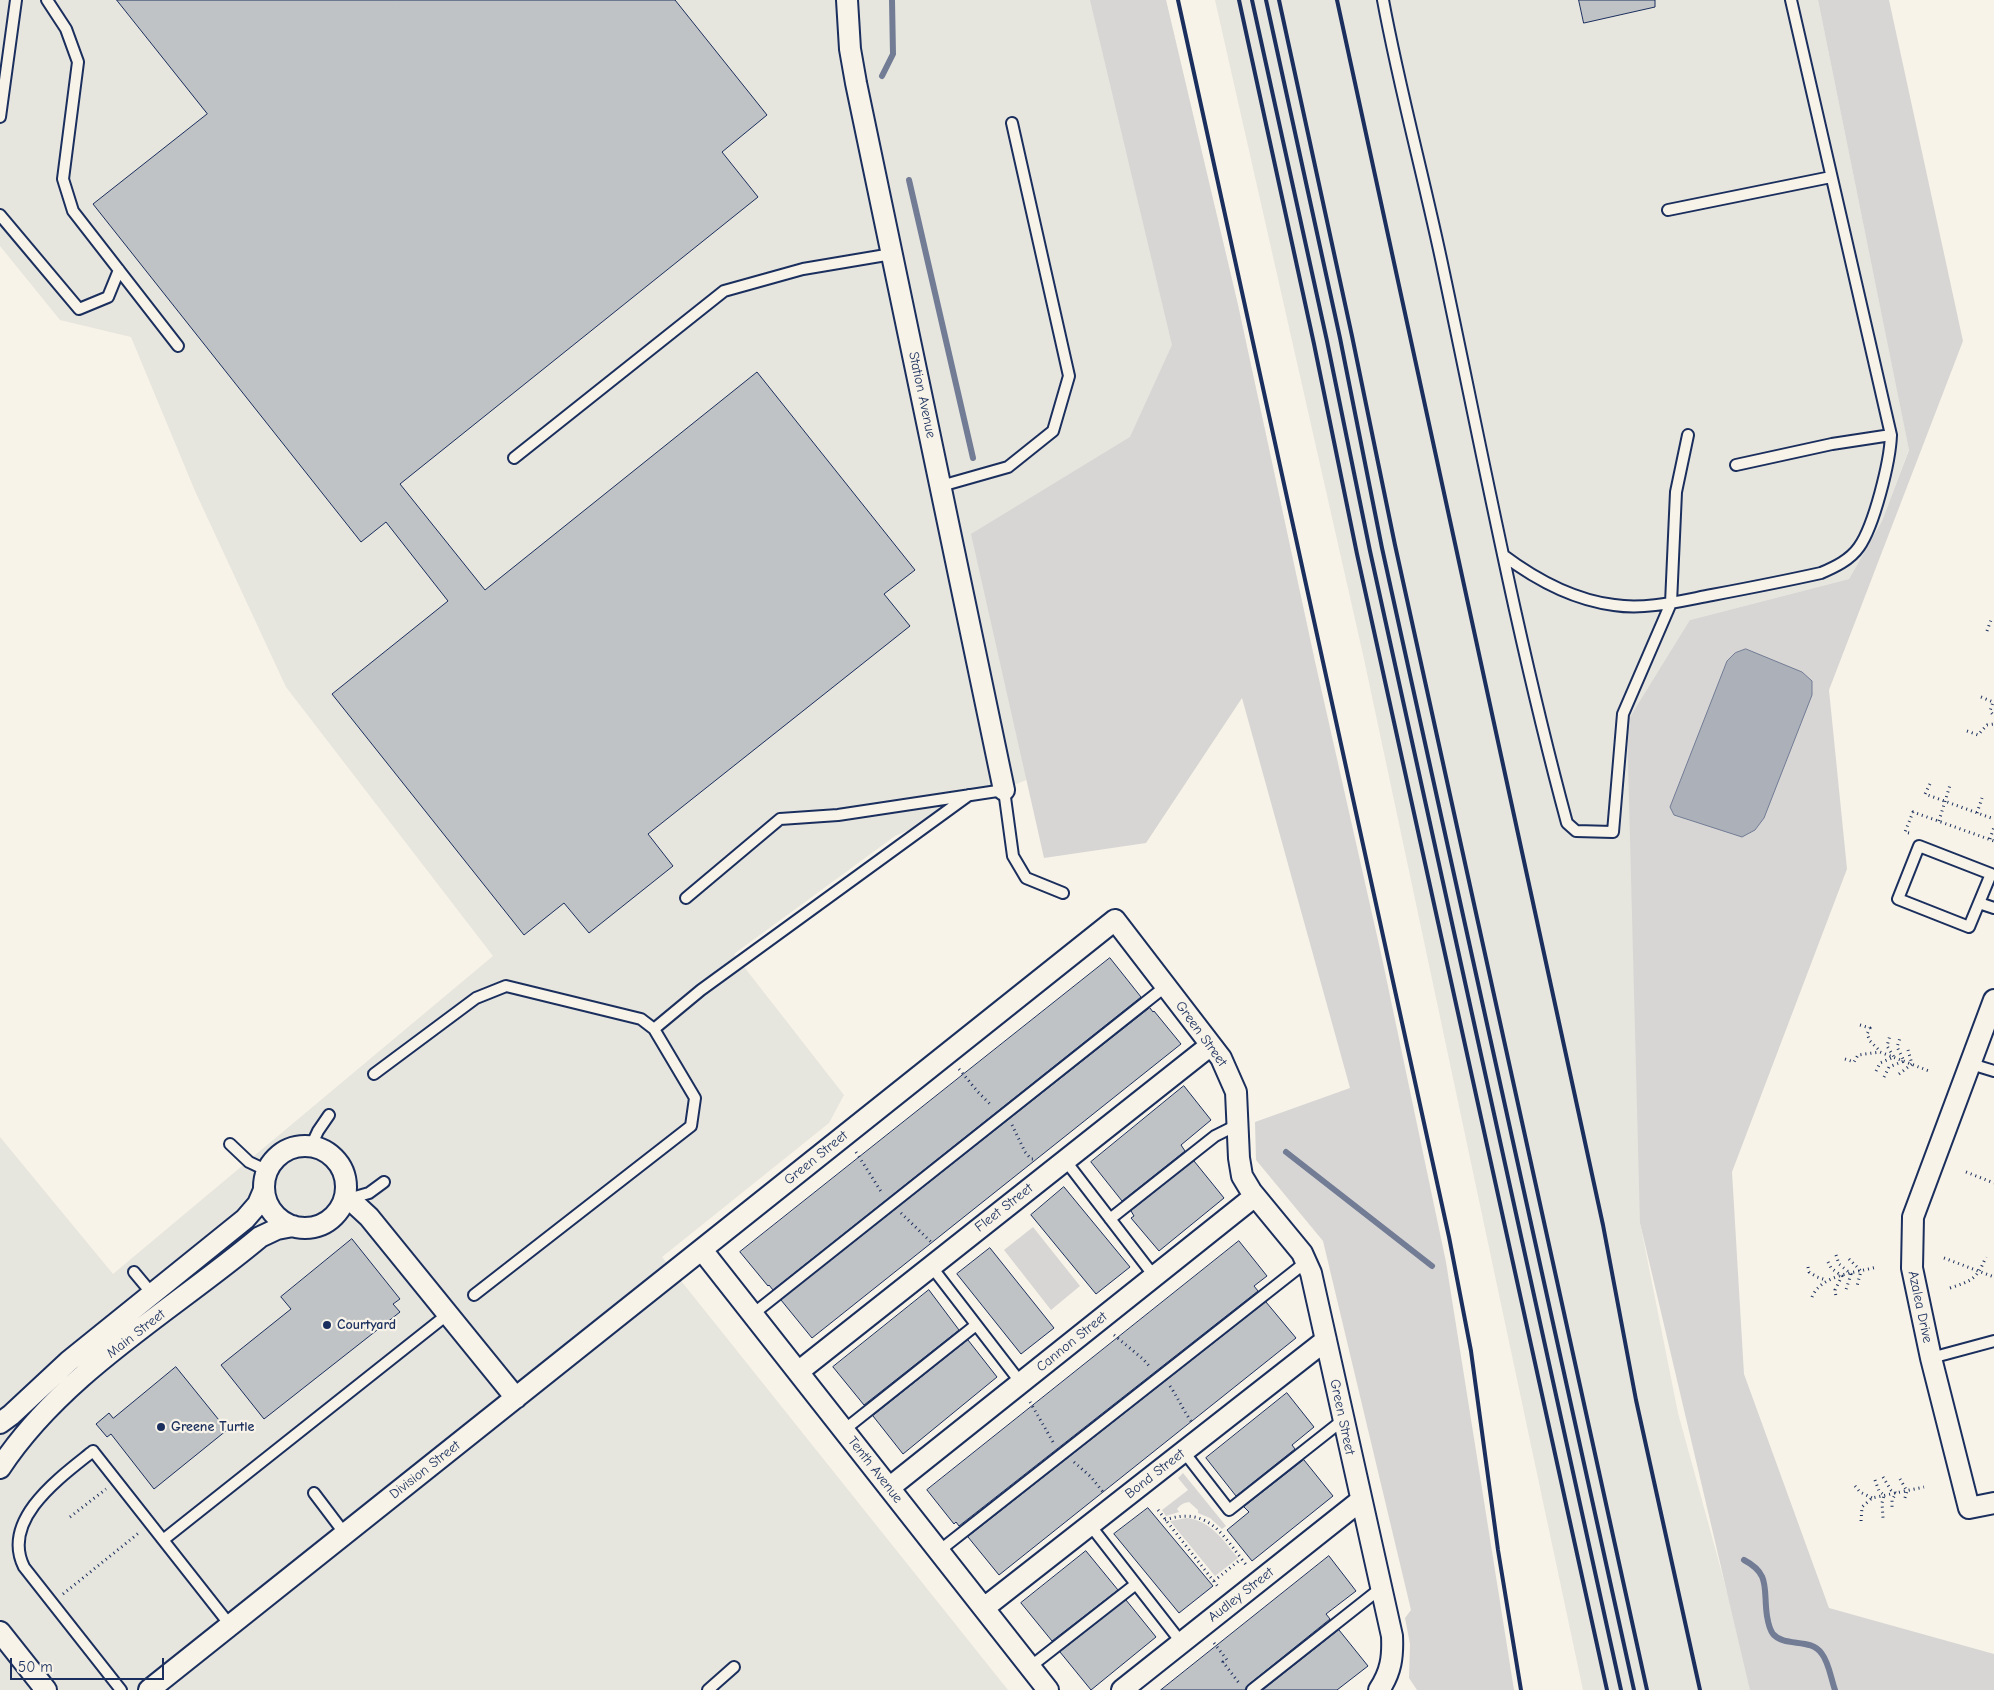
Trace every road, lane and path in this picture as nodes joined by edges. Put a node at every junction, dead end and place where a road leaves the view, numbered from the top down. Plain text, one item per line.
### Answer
1 (16, 0) edge
2 (47, 0) edge
3 (847, 0) edge
4 (1383, 0) edge
5 (1791, 0) edge
6 (0, 117) edge
7 (1012, 123) dead end
8 (1831, 178) junction
9 (1668, 210) dead end
10 (0, 215) edge
11 (892, 254) junction
12 (119, 270) junction
13 (178, 346) dead end
14 (1688, 435) dead end
15 (1891, 435) junction
16 (514, 458) dead end
17 (1736, 465) dead end
18 (941, 486) junction
19 (1503, 555) junction
20 (1671, 603) junction
21 (1994, 621) edge
22 (1987, 631) dead end
23 (1981, 697) dead end
24 (1994, 716) edge
25 (1994, 724) edge
26 (1967, 731) dead end
27 (1930, 784) dead end
28 (1950, 785) dead end
29 (1004, 790) junction
30 (969, 795) junction
31 (1982, 798) dead end
32 (1945, 801) junction
33 (1977, 813) junction
34 (1994, 819) edge
35 (1938, 821) junction
36 (1994, 827) edge
37 (1909, 833) dead end
38 (1990, 839) junction
39 (1994, 841) edge
40 (1063, 894) dead end
41 (686, 898) dead end
42 (1979, 904) junction
43 (1994, 908) edge
44 (1166, 986) junction
45 (1994, 1000) edge
46 (1860, 1025) dead end
47 (654, 1029) junction
48 (1890, 1035) dead end
49 (1900, 1038) dead end
50 (1211, 1045) junction
51 (1908, 1050) dead end
52 (1880, 1052) junction
53 (1894, 1057) junction
54 (1845, 1059) dead end
55 (1904, 1061) junction
56 (1912, 1064) junction
57 (1971, 1064) junction
58 (959, 1069) dead end
59 (1876, 1071) dead end
60 (1929, 1071) dead end
61 (1994, 1071) edge
62 (374, 1074) dead end
63 (1899, 1074) dead end
64 (1884, 1077) dead end
65 (994, 1108) dead end
66 (329, 1115) dead end
67 (1010, 1122) dead end
68 (1237, 1125) junction
69 (230, 1144) dead end
70 (311, 1146) junction
71 (856, 1151) dead end
72 (1037, 1159) dead end
73 (1064, 1160) junction
74 (1966, 1172) dead end
75 (266, 1180) junction
76 (384, 1182) dead end
77 (1994, 1183) edge
78 (883, 1196) dead end
79 (1255, 1196) junction
80 (345, 1199) junction
81 (899, 1211) dead end
82 (1110, 1219) junction
83 (293, 1226) junction
84 (934, 1246) dead end
85 (702, 1250) junction
86 (1836, 1255) dead end
87 (1986, 1257) dead end
88 (1944, 1258) dead end
89 (1850, 1259) dead end
90 (1306, 1262) junction
91 (1828, 1262) dead end
92 (931, 1266) junction
93 (1808, 1267) dead end
94 (1877, 1267) dead end
95 (1860, 1271) junction
96 (134, 1272) dead end
97 (1980, 1272) junction
98 (1851, 1274) junction
99 (1154, 1276) junction
100 (1842, 1276) junction
101 (1994, 1277) edge
102 (1826, 1280) junction
103 (1857, 1286) dead end
104 (1950, 1288) dead end
105 (152, 1293) junction
106 (1845, 1293) dead end
107 (474, 1295) dead end
108 (1812, 1297) dead end
109 (1836, 1297) dead end
110 (166, 1310) junction
111 (448, 1314) junction
112 (753, 1314) junction
113 (976, 1325) junction
114 (1114, 1335) dead end
115 (1326, 1340) junction
116 (1994, 1341) edge
117 (1931, 1358) junction
118 (1151, 1368) dead end
119 (798, 1372) junction
120 (1021, 1383) junction
121 (1168, 1384) dead end
122 (516, 1398) junction
123 (1029, 1401) dead end
124 (1343, 1420) junction
125 (0, 1422) edge
126 (1193, 1424) dead end
127 (844, 1430) junction
128 (1054, 1445) dead end
129 (1184, 1452) junction
130 (1071, 1460) dead end
131 (0, 1468) edge
132 (1883, 1477) dead end
133 (1900, 1479) dead end
134 (1875, 1480) dead end
135 (116, 1481) junction
136 (1855, 1486) dead end
137 (1924, 1487) dead end
138 (889, 1488) junction
139 (1907, 1491) junction
140 (314, 1493) dead end
141 (1896, 1493) junction
142 (1104, 1494) dead end
143 (1884, 1496) junction
144 (1872, 1498) junction
145 (1360, 1501) junction
146 (1904, 1501) dead end
147 (1994, 1503) edge
148 (1892, 1508) dead end
149 (1158, 1510) dead end
150 (70, 1517) dead end
151 (1883, 1518) dead end
152 (1166, 1520) junction
153 (1861, 1521) dead end
154 (150, 1524) junction
155 (1090, 1526) junction
156 (345, 1534) junction
157 (163, 1540) junction
158 (939, 1551) junction
159 (1241, 1558) junction
160 (1250, 1569) dead end
161 (1214, 1581) junction
162 (1136, 1584) junction
163 (1381, 1588) junction
164 (1222, 1591) dead end
165 (52, 1602) junction
166 (984, 1608) junction
167 (230, 1625) junction
168 (0, 1632) edge
169 (1181, 1642) junction
170 (1213, 1643) dead end
171 (734, 1667) dead end
172 (1030, 1667) junction
173 (1240, 1684) dead end
174 (46, 1690) edge
175 (121, 1690) edge
176 (149, 1690) edge
177 (708, 1690) edge
178 (1048, 1690) edge
179 (1122, 1690) edge
180 (1252, 1690) edge
181 (1379, 1690) edge

1 - 6 lane
2 - 12 lane
3 - 11 street, Station Avenue
4 - 19 lane
5 - 8 lane
7 - 18 lane
8 - 9 lane
8 - 15 lane
10 - 12 lane
11 - 16 lane
11 - 18 street, Station Avenue
12 - 13 lane
14 - 20 lane
15 - 17 lane
15 - 20 lane
18 - 29 street, Station Avenue
19 - 20 lane
19 - 20 lane
21 - 22 path
23 - 24 path
25 - 26 path
27 - 32 path
28 - 32 path
29 - 30 lane
29 - 40 lane
30 - 41 lane
30 - 47 lane
31 - 33 path
32 - 33 path
32 - 35 path
33 - 34 path
35 - 37 path
35 - 38 path
36 - 38 path
38 - 39 path
42 - 42 lane
42 - 43 lane
44 - 50 street, Green Street
44 - 85 street, Green Street
44 - 112 lane
45 - 57 street, Azalea Drive
46 - 52 path
47 - 62 lane
47 - 107 lane
48 - 53 path
49 - 55 path
50 - 68 street, Green Street
50 - 73 street, Fleet Street
51 - 56 path
52 - 53 path
52 - 54 path
53 - 55 path
53 - 59 path
55 - 56 path
55 - 64 path
56 - 60 path
56 - 63 path
57 - 61 lane
57 - 117 street, Azalea Drive
58 - 65 path
66 - 70 lane
67 - 72 path
68 - 79 street, Green Street
68 - 82 lane
69 - 75 lane
70 - 75 street
70 - 80 street
71 - 78 path
73 - 82 lane
73 - 92 street, Fleet Street
74 - 77 path
75 - 83 street
75 - 105 street, Main Street
76 - 80 lane
79 - 90 street, Green Street
79 - 99 street, Cannon Street
80 - 83 street
80 - 111 street
81 - 84 path
82 - 99 lane
83 - 110 street, Main Street
85 - 112 street, Tenth Avenue
85 - 122 street, Division Street
86 - 98 path
87 - 97 path
88 - 97 path
89 - 95 path
90 - 115 street, Green Street
90 - 158 lane
91 - 100 path
92 - 113 lane
92 - 119 street, Fleet Street
93 - 102 path
94 - 95 path
95 - 98 path
95 - 103 path
96 - 105 lane
97 - 101 path
97 - 104 path
98 - 100 path
98 - 106 path
99 - 120 street, Cannon Street
100 - 102 path
100 - 109 path
102 - 108 path
105 - 110 lane
105 - 125 street, Main Street
110 - 131 street, Main Street
111 - 122 street
111 - 157 lane
112 - 119 street, Tenth Avenue
113 - 120 lane
113 - 127 lane
114 - 118 path
115 - 124 street, Green Street
115 - 129 street, Bond Street
116 - 117 lane
117 - 147 street, Azalea Drive
119 - 127 street, Tenth Avenue
120 - 138 street, Cannon Street
121 - 126 path
122 - 156 street, Division Street
123 - 128 path
124 - 129 lane
124 - 145 street, Green Street
127 - 138 street, Tenth Avenue
129 - 155 street, Bond Street
130 - 142 path
132 - 141 path
133 - 139 path
134 - 143 path
135 - 150 path
135 - 154 lane
135 - 165 lane
136 - 144 path
137 - 139 path
138 - 158 street, Tenth Avenue
139 - 141 path
139 - 146 path
140 - 156 lane
141 - 143 path
141 - 148 path
143 - 144 path
143 - 151 path
144 - 153 path
145 - 163 street, Green Street
145 - 169 street, Audley Street
149 - 152 path
152 - 159 path
152 - 161 path
154 - 157 lane
154 - 165 path
155 - 162 lane
155 - 166 street, Bond Street
156 - 167 street, Division Street
157 - 167 lane
158 - 166 street, Tenth Avenue
159 - 160 path
159 - 161 path
161 - 164 path
162 - 169 lane
162 - 172 lane
163 - 180 lane
163 - 181 street, Green Street
165 - 175 lane
166 - 172 street, Tenth Avenue
167 - 176 street, Division Street
168 - 174 street
169 - 179 street, Audley Street
170 - 173 path
171 - 177 lane
172 - 178 street, Tenth Avenue

